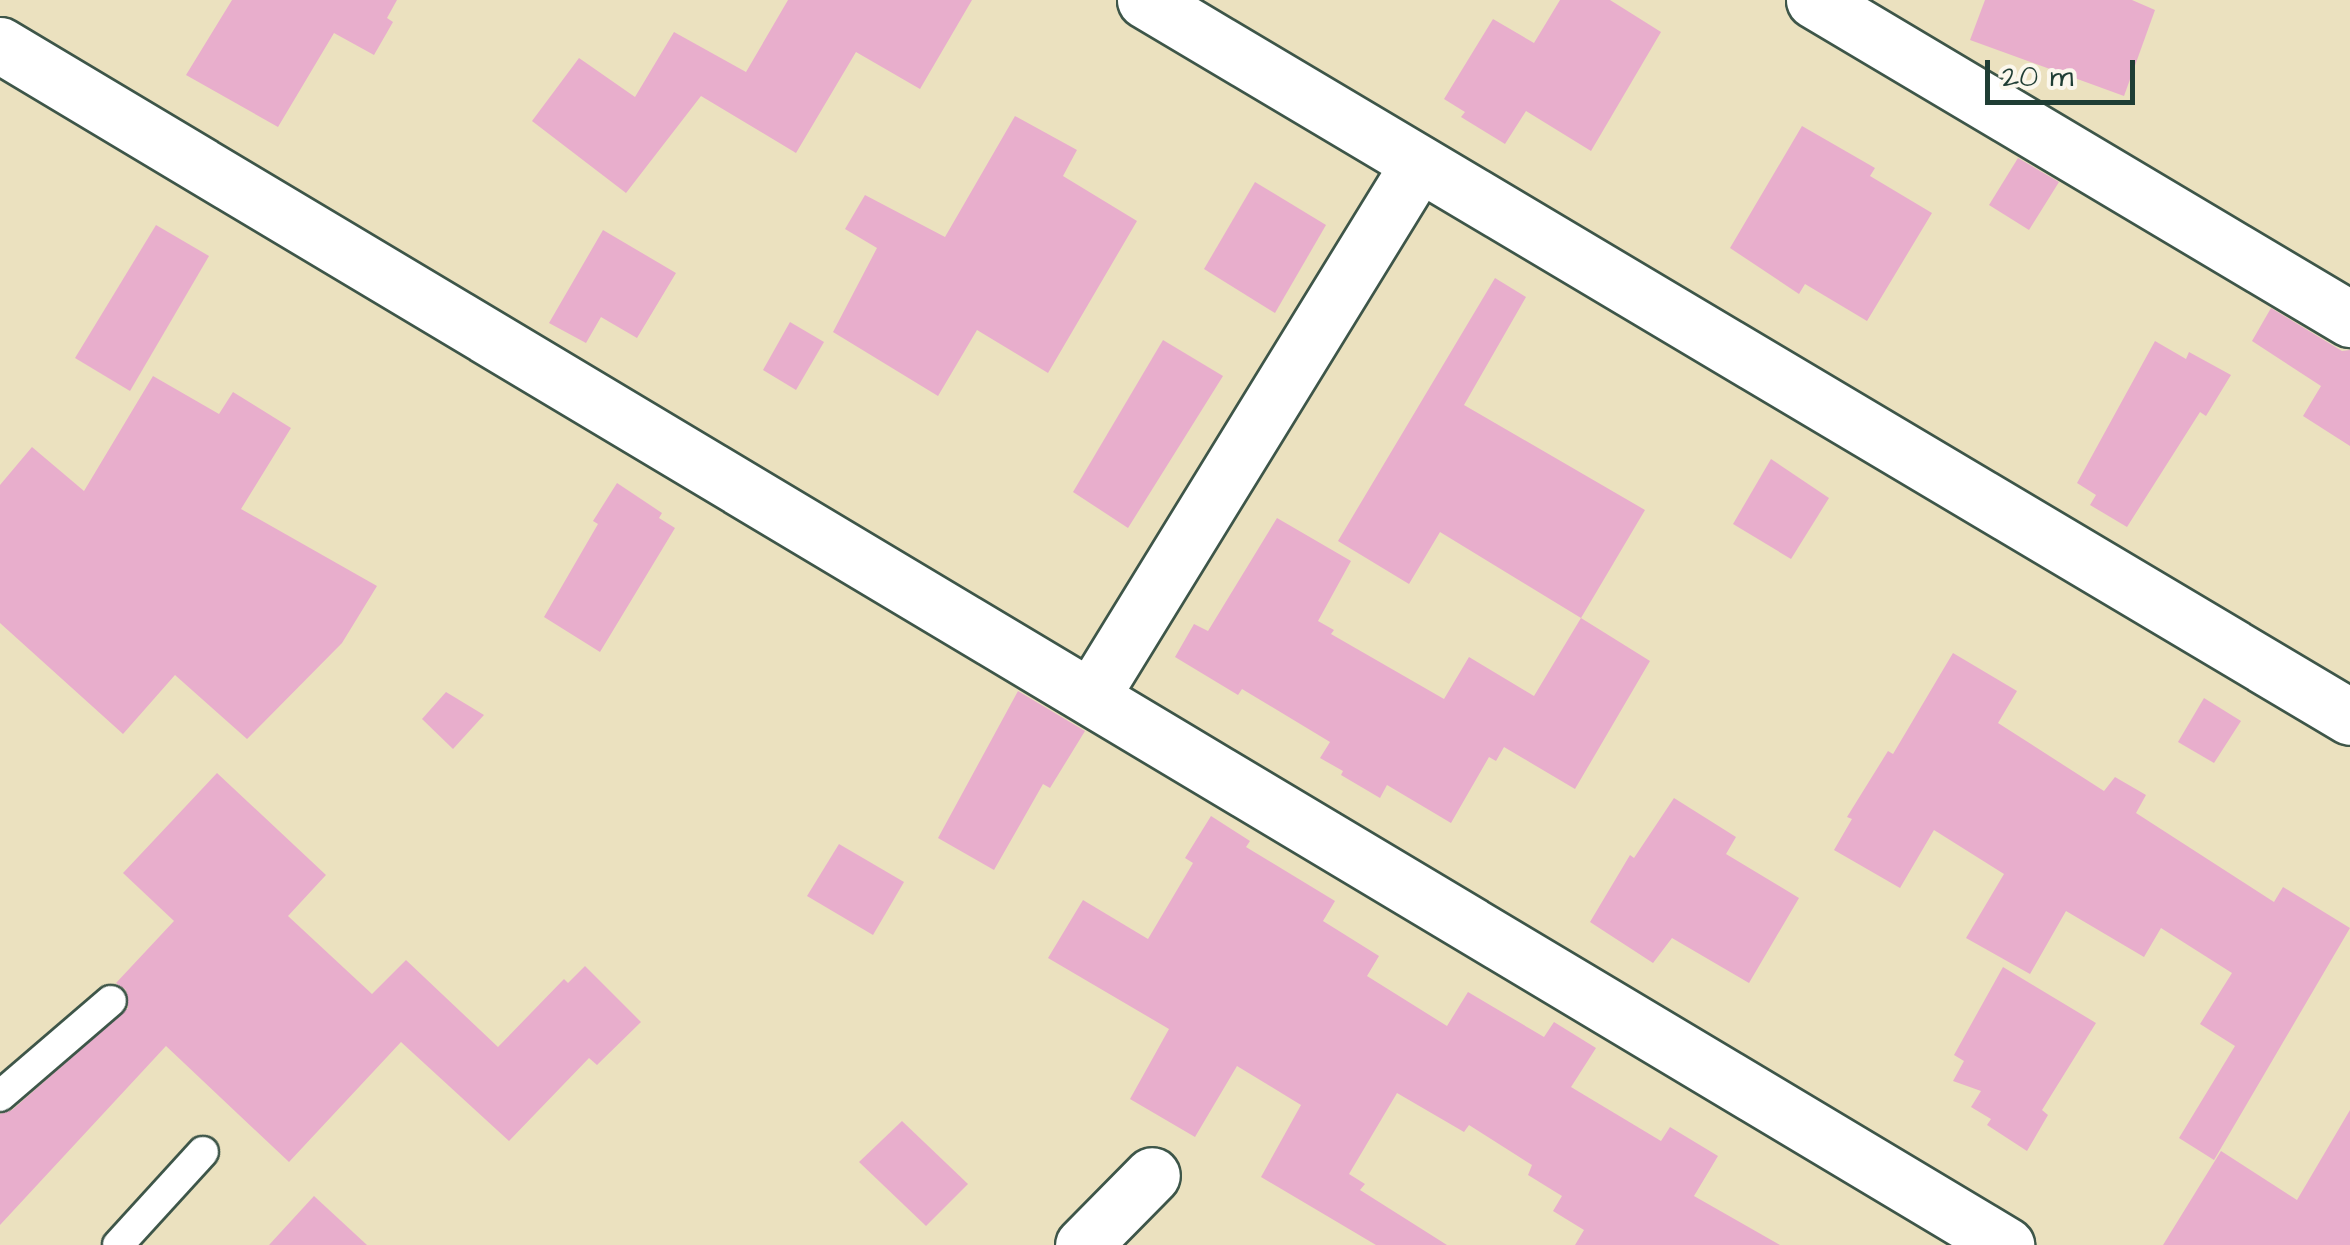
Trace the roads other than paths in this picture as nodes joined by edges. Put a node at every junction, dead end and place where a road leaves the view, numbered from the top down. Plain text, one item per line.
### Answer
1 (1145, 0) edge
2 (1814, 0) edge
3 (1881, 18) edge
4 (0, 45) edge
5 (1419, 163) junction
6 (2350, 319) edge
7 (1092, 695) junction
8 (2350, 718) edge
9 (111, 1000) dead end
10 (0, 1096) edge
11 (204, 1152) dead end
12 (1152, 1176) dead end
13 (118, 1245) edge
14 (1083, 1245) edge
15 (2006, 1245) edge

1 - 5 street
2 - 3 street
3 - 6 street
4 - 7 street
5 - 7 street
5 - 8 street
7 - 15 street
9 - 10 lane
11 - 13 lane
12 - 14 street

